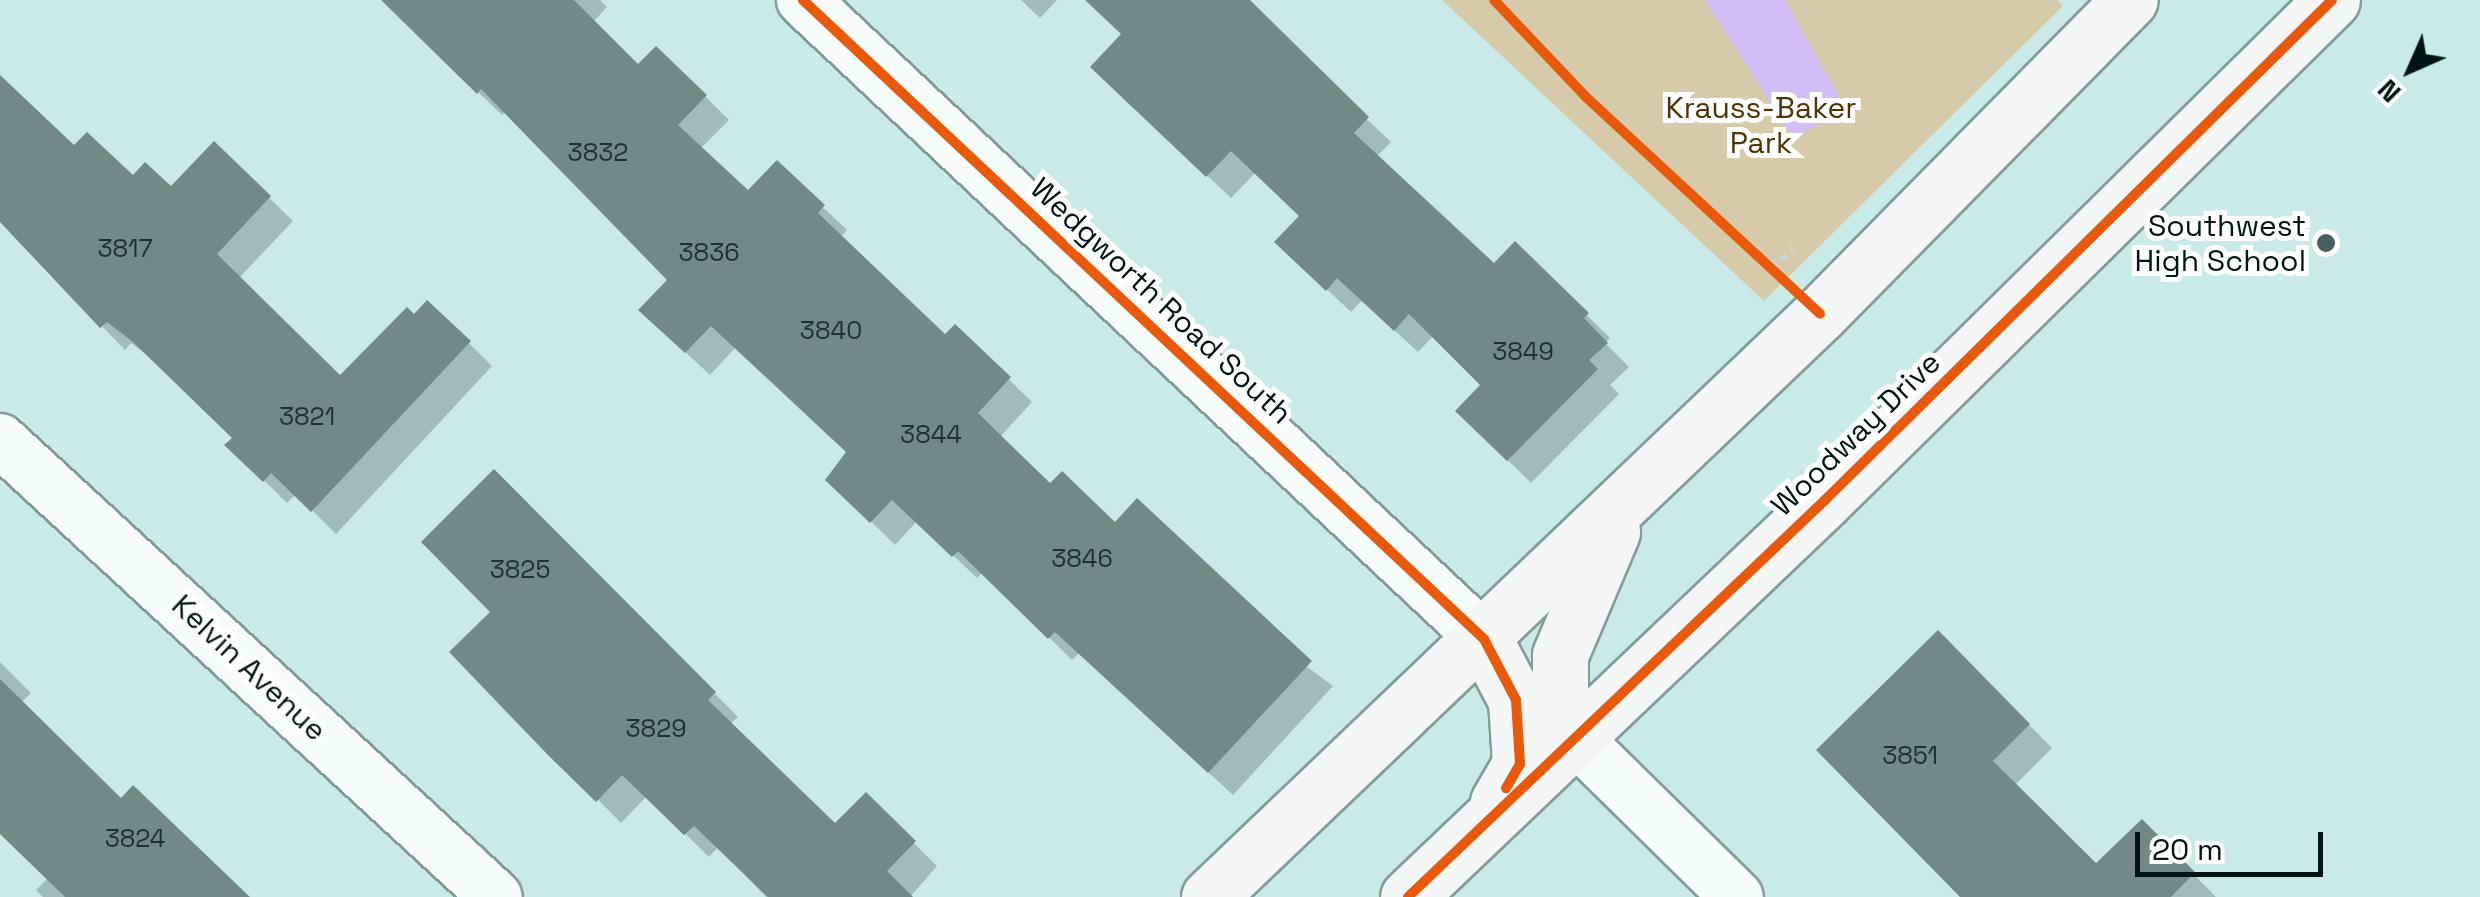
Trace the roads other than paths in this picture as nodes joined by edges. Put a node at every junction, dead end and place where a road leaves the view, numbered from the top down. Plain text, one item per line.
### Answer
1 (803, 0) edge
2 (2130, 0) edge
3 (2332, 0) edge
4 (0, 440) edge
5 (1626, 502) junction
6 (1484, 638) junction
7 (1572, 735) junction
8 (1488, 817) junction
9 (496, 897) edge
10 (1209, 897) edge
11 (1408, 897) edge
12 (1737, 897) edge

1 - 6 street, Wedgworth Road South
2 - 5 street
3 - 7 street, Woodway Drive
4 - 9 street, Kelvin Avenue
5 - 6 street
5 - 7 street
6 - 8 street
6 - 10 street
7 - 8 street, Woodway Drive
7 - 12 street
8 - 11 street, Woodway Drive

